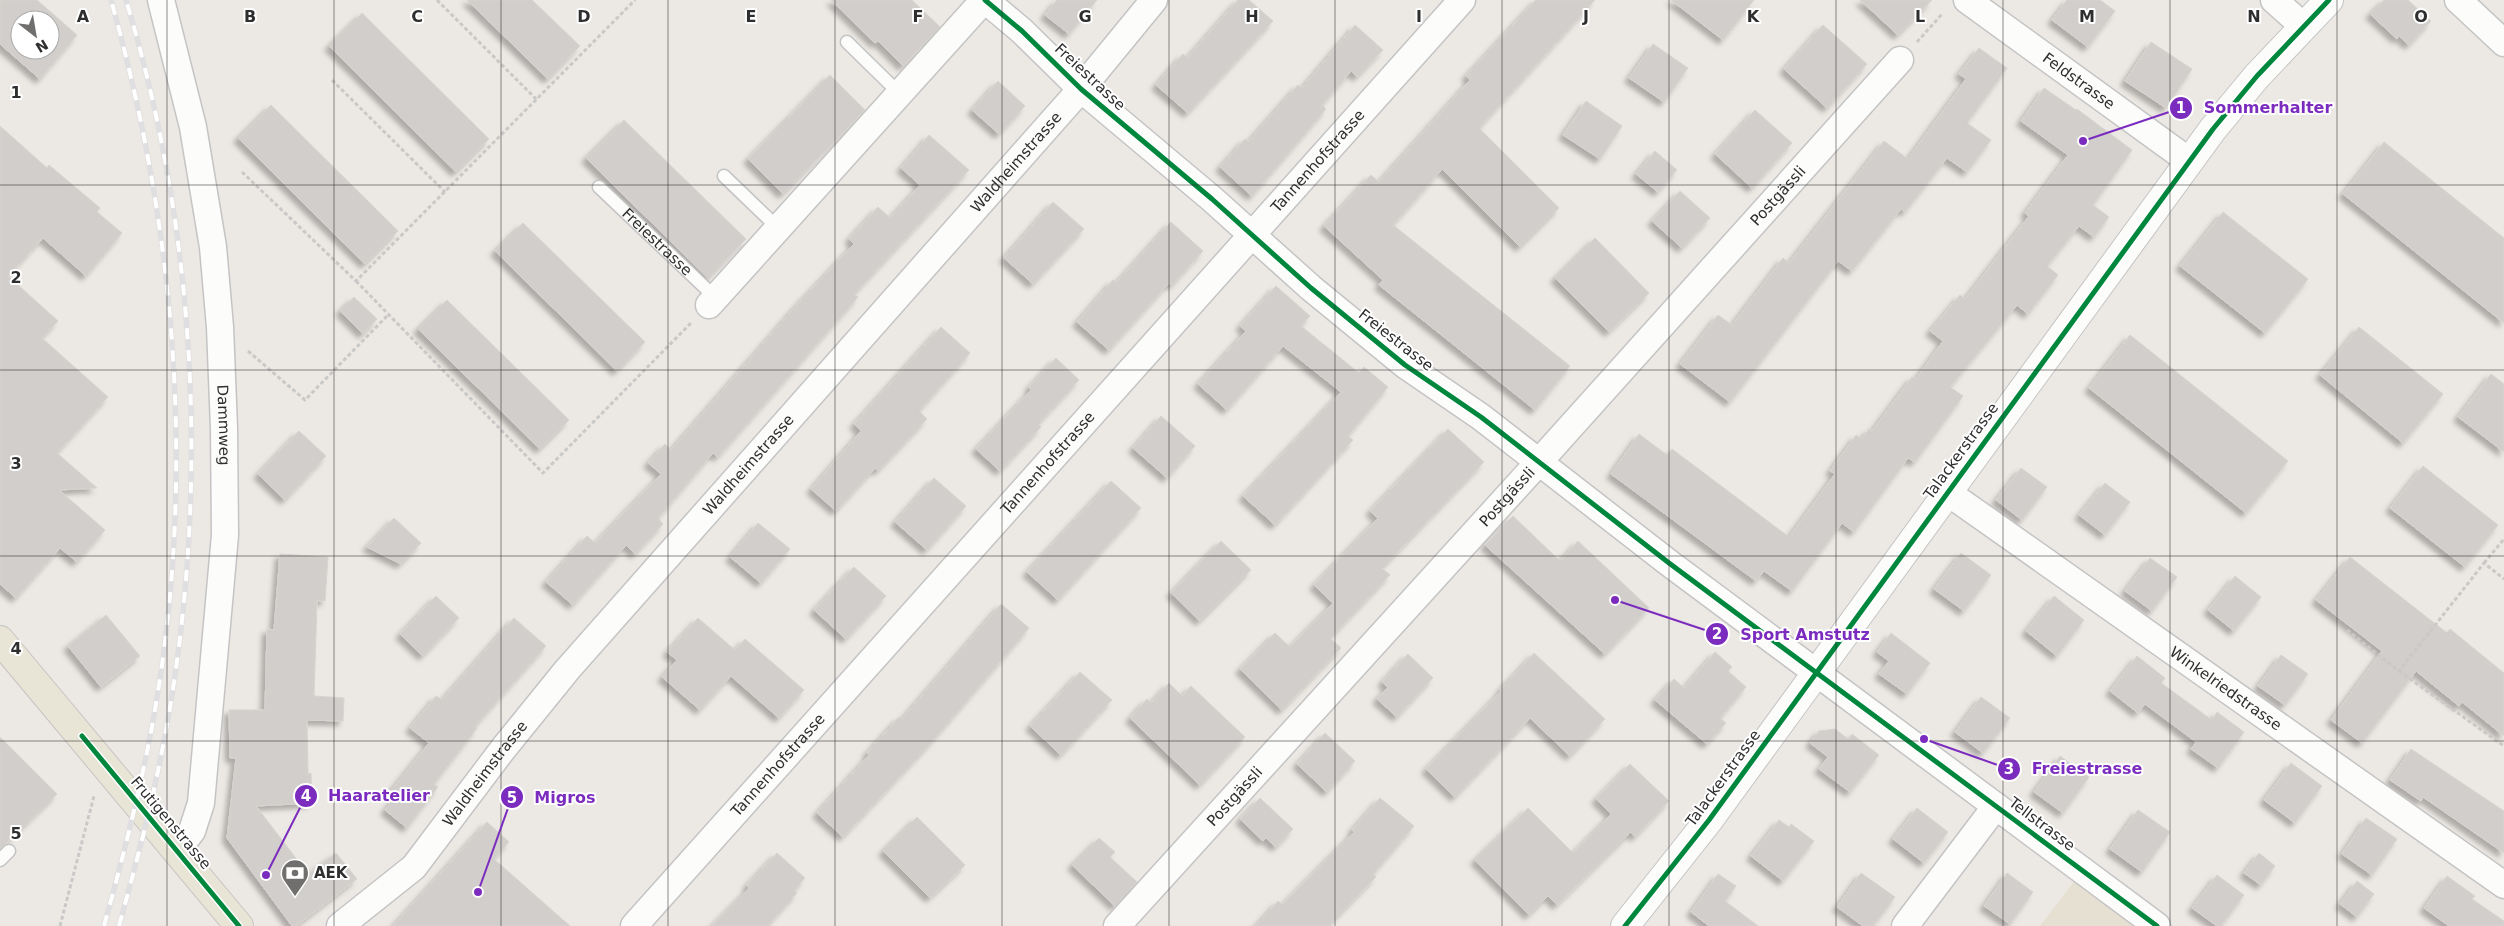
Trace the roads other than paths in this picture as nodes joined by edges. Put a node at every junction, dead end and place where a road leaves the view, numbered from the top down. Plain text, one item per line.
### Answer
1 (161, 0) edge
2 (984, 0) edge
3 (1154, 0) edge
4 (1462, 0) edge
5 (2274, 0) edge
6 (2329, 0) edge
7 (2458, 0) edge
8 (1958, 3) edge
9 (2303, 26) junction
10 (847, 42) dead end
11 (2504, 43) edge
12 (1900, 60) road end
13 (1081, 89) junction
14 (899, 93) junction
15 (2189, 161) junction
16 (724, 176) dead end
17 (599, 187) dead end
18 (778, 228) junction
19 (1250, 235) junction
20 (712, 302) joint
21 (1538, 463) junction
22 (1947, 492) junction
23 (0, 640) edge
24 (1816, 670) junction
25 (1996, 806) junction
26 (178, 850) junction
27 (9, 851) dead end
28 (0, 860) edge
29 (2504, 885) edge
30 (239, 926) edge
31 (340, 926) edge
32 (634, 926) edge
33 (1117, 926) edge
34 (1625, 926) edge
35 (1905, 926) edge
36 (2157, 926) edge

1 - 26 street, Dammweg
2 - 13 street, Freiestrasse
2 - 14 street, Freiestrasse
3 - 13 street, Waldheimstrasse
4 - 19 street, Tannenhofstrasse
5 - 9 street
6 - 9 main road, Talackerstrasse
7 - 11 street
8 - 15 street, Feldstrasse
9 - 15 main road, Talackerstrasse
10 - 14 lane
12 - 21 street, Postgässli
13 - 19 street, Freiestrasse
13 - 31 street, Waldheimstrasse
14 - 18 street, Freiestrasse
15 - 22 main road, Talackerstrasse
16 - 18 lane
17 - 20 lane, Freiestrasse
18 - 20 street, Freiestrasse
19 - 21 street, Freiestrasse
19 - 32 street, Tannenhofstrasse
21 - 24 street, Freiestrasse
21 - 33 street, Postgässli
22 - 24 main road, Talackerstrasse
22 - 29 street, Winkelriedstrasse
23 - 26 main road, Frutigenstrasse
24 - 25 street, Tellstrasse
24 - 34 main road, Talackerstrasse
25 - 35 street
25 - 36 street, Tellstrasse
26 - 30 main road, Frutigenstrasse
27 - 28 lane

